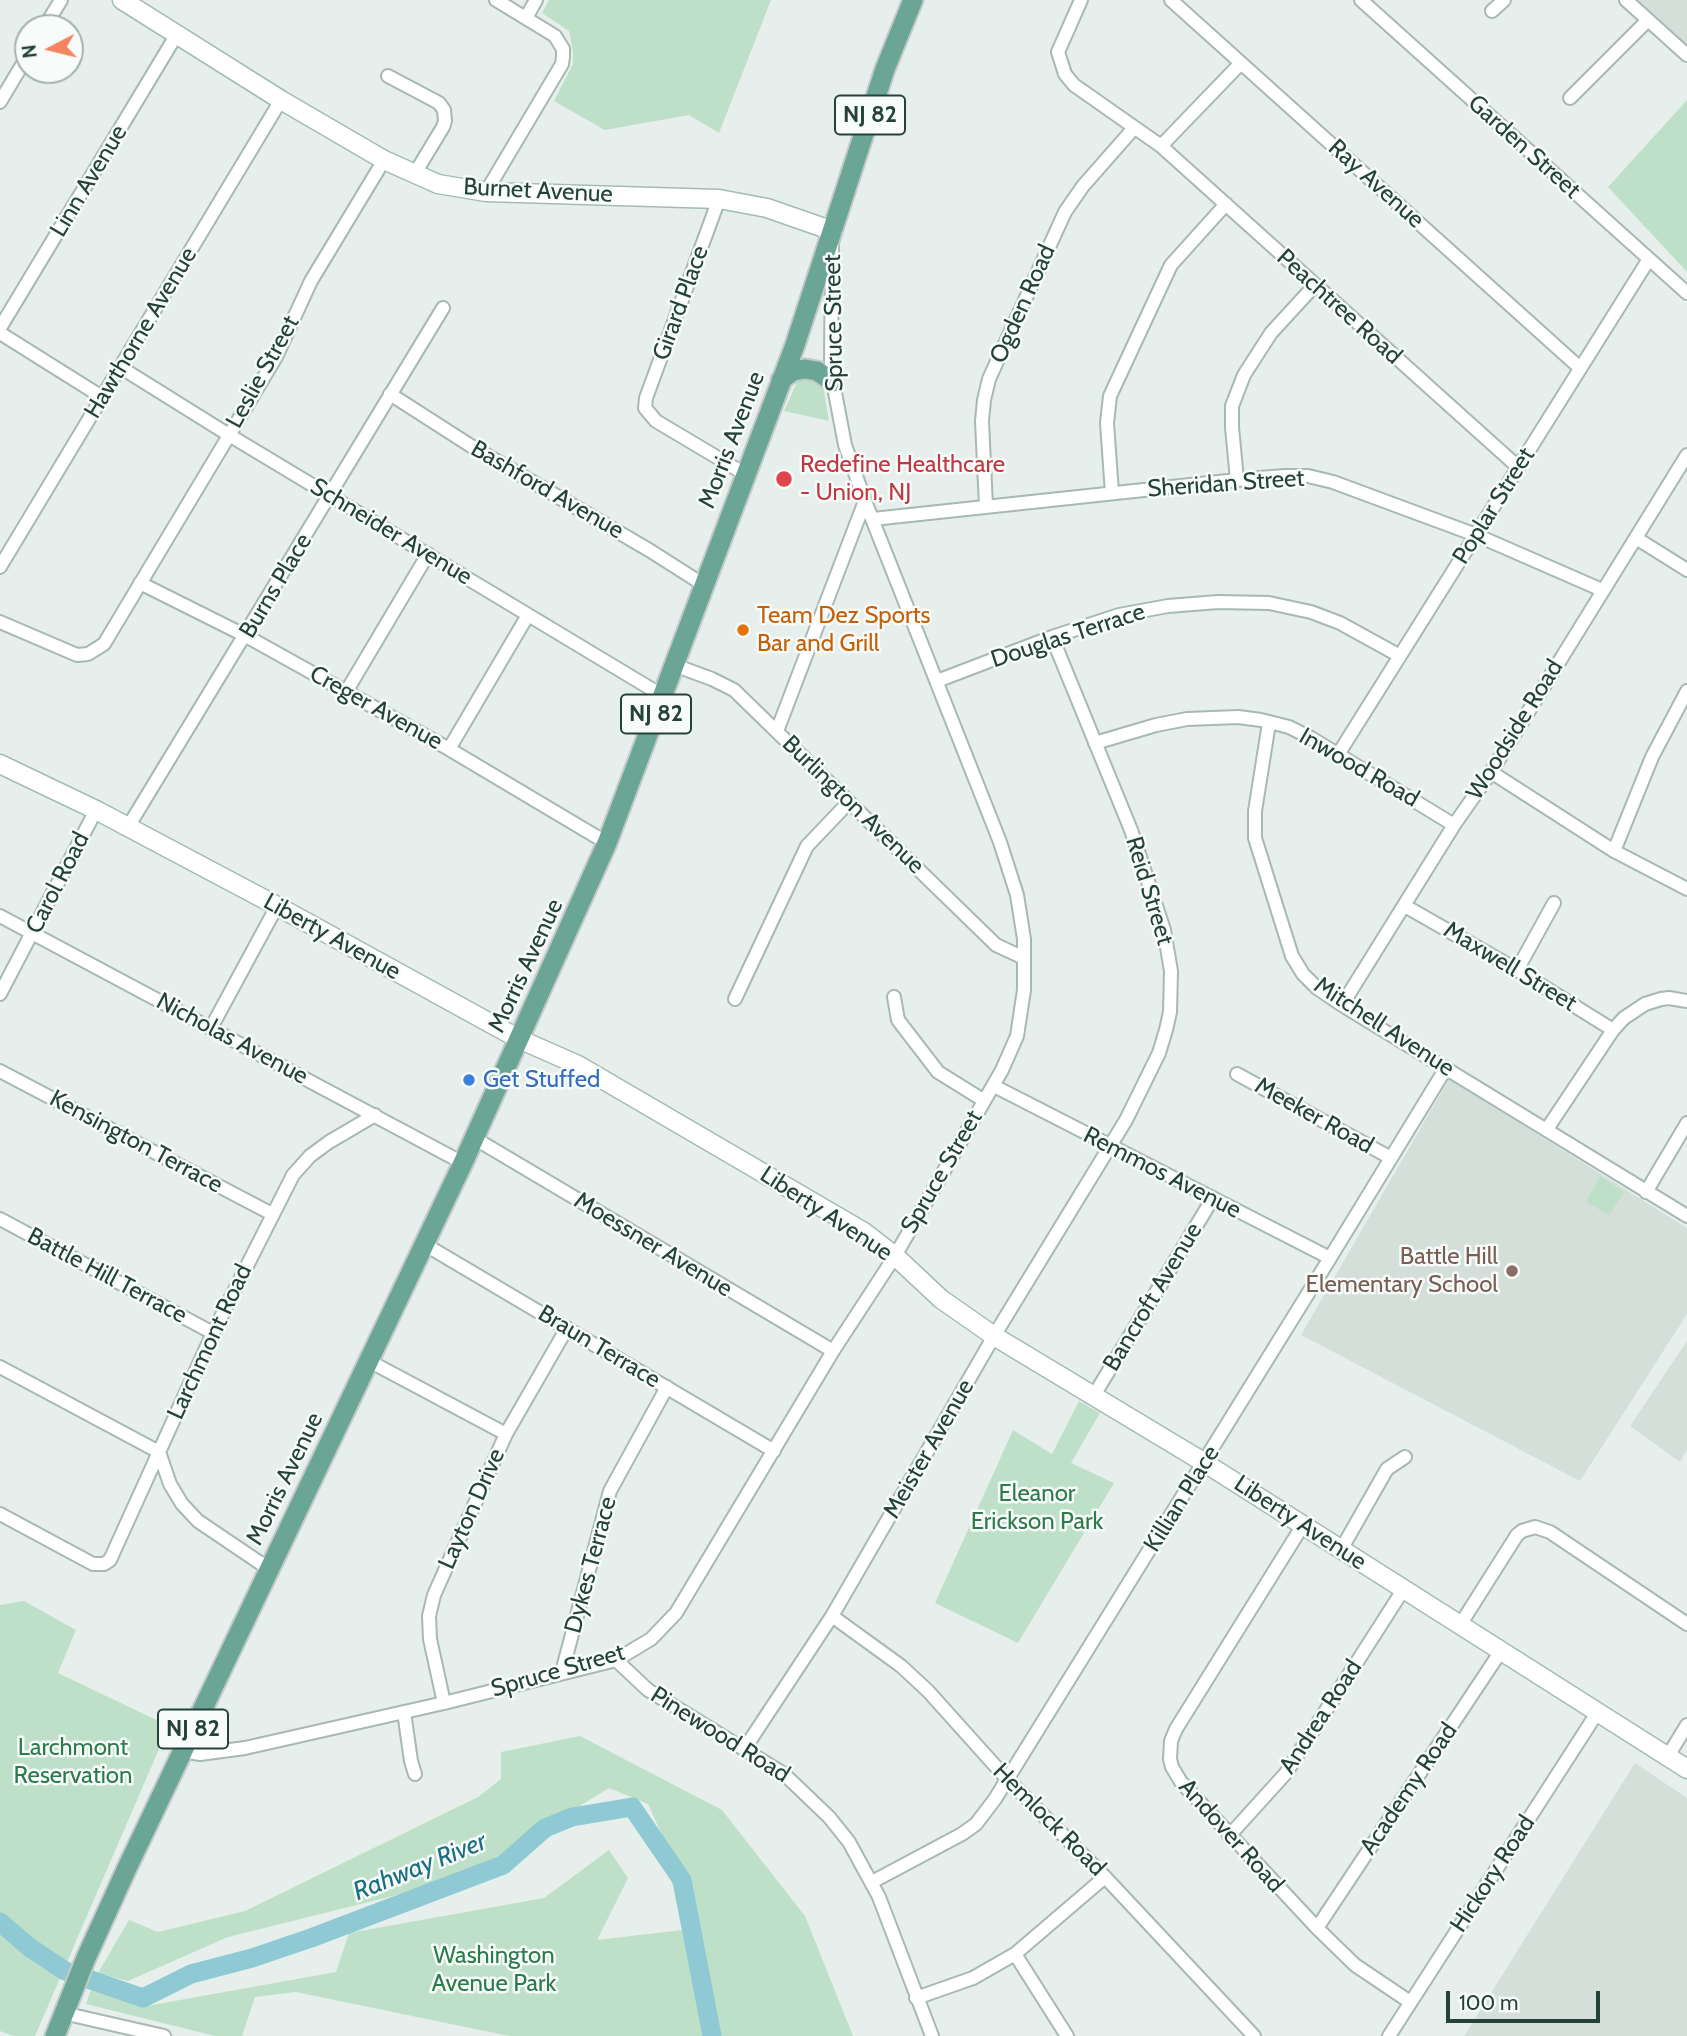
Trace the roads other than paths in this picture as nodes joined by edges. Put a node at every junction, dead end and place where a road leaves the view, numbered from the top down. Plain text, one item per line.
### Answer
1 (122, 0) edge
2 (496, 0) edge
3 (536, 0) edge
4 (912, 0) edge
5 (1081, 0) edge
6 (1171, 0) edge
7 (1361, 0) edge
8 (1504, 0) edge
9 (1626, 0) edge
10 (1492, 11) dead end
11 (526, 18) junction
12 (1648, 20) junction
13 (177, 34) junction
14 (1687, 55) edge
15 (1241, 62) junction
16 (388, 76) dead end
17 (14, 78) edge
18 (1570, 98) dead end
19 (281, 100) junction
20 (0, 102) edge
21 (1134, 128) junction
22 (1161, 146) junction
23 (384, 160) junction
24 (414, 176) junction
25 (486, 192) junction
26 (719, 199) junction
27 (1226, 204) junction
28 (833, 231) junction
29 (1649, 258) junction
30 (1315, 285) junction
31 (1687, 293) edge
32 (443, 308) dead end
33 (0, 331) edge
34 (120, 367) junction
35 (1580, 368) junction
36 (781, 380) junction
37 (833, 383) junction
38 (390, 394) junction
39 (102, 397) junction
40 (229, 435) junction
41 (1687, 455) edge
42 (1518, 467) junction
43 (745, 474) junction
44 (1237, 480) junction
45 (1112, 493) junction
46 (330, 495) junction
47 (865, 501) junction
48 (986, 506) junction
49 (873, 519) junction
50 (1476, 535) junction
51 (1636, 538) junction
52 (428, 554) junction
53 (0, 567) edge
54 (1687, 569) edge
55 (140, 583) junction
56 (704, 585) junction
57 (1602, 590) junction
58 (528, 615) junction
59 (0, 622) edge
60 (246, 636) junction
61 (1052, 637) junction
62 (1400, 656) junction
63 (674, 665) junction
64 (937, 681) junction
65 (1687, 691) edge
66 (346, 692) junction
67 (663, 696) junction
68 (1269, 723) junction
69 (777, 731) junction
70 (1095, 743) junction
71 (449, 749) junction
72 (1339, 753) junction
73 (0, 764) edge
74 (1491, 772) junction
75 (849, 802) junction
76 (96, 810) junction
77 (1454, 825) junction
78 (128, 827) junction
79 (607, 843) junction
80 (1614, 851) junction
81 (1687, 889) edge
82 (1554, 903) dead end
83 (277, 905) junction
84 (1405, 906) junction
85 (0, 916) edge
86 (32, 933) junction
87 (1024, 958) junction
88 (1517, 970) junction
89 (0, 994) edge
90 (894, 997) dead end
91 (735, 999) dead end
92 (1687, 1001) edge
93 (1342, 1005) junction
94 (211, 1028) junction
95 (1614, 1030) junction
96 (519, 1039) junction
97 (1446, 1068) junction
98 (0, 1071) edge
99 (1237, 1073) dead end
100 (994, 1086) junction
101 (983, 1100) junction
102 (375, 1115) junction
103 (1687, 1124) edge
104 (1547, 1129) junction
105 (474, 1138) junction
106 (1108, 1146) junction
107 (1391, 1158) junction
108 (463, 1163) junction
109 (1646, 1192) junction
110 (1213, 1198) junction
111 (272, 1214) junction
112 (1687, 1216) edge
113 (0, 1219) edge
114 (424, 1244) junction
115 (895, 1256) junction
116 (1331, 1258) junction
117 (567, 1328) junction
118 (213, 1333) junction
119 (994, 1336) junction
120 (833, 1351) junction
121 (369, 1361) junction
122 (0, 1367) edge
123 (667, 1387) junction
124 (1093, 1397) junction
125 (506, 1433) junction
126 (774, 1451) junction
127 (159, 1452) junction
128 (1405, 1457) dead end
129 (1205, 1462) junction
130 (0, 1514) edge
131 (1303, 1525) junction
132 (1342, 1548) junction
133 (269, 1569) junction
134 (1403, 1590) junction
135 (832, 1616) junction
136 (1687, 1624) edge
137 (1460, 1625) junction
138 (1501, 1651) junction
139 (616, 1660) junction
140 (562, 1672) junction
141 (444, 1703) junction
142 (404, 1712) junction
143 (1597, 1713) junction
144 (1687, 1725) edge
145 (745, 1748) junction
146 (182, 1751) junction
147 (1668, 1756) junction
148 (1687, 1769) edge
149 (415, 1774) dead end
150 (1007, 1779) junction
151 (1229, 1836) junction
152 (1105, 1877) junction
153 (872, 1882) junction
154 (1317, 1928) junction
155 (1015, 1955) junction
156 (916, 1998) junction
157 (1410, 2002) junction
158 (66, 2005) junction
159 (55, 2036) edge
160 (164, 2036) edge
161 (932, 2036) edge
162 (1067, 2036) edge
163 (1254, 2036) edge
164 (1389, 2036) edge

1 - 13 street, Burnet Avenue
2 - 11 street
3 - 11 street
4 - 28 main road, Morris Avenue / NJ 82
5 - 21 street, Peachtree Road
6 - 15 street, Ray Avenue
7 - 29 street, Garden Street
8 - 10 street
9 - 12 street
11 - 25 street
12 - 14 street
12 - 18 street
13 - 19 street, Burnet Avenue
13 - 33 street, Linn Avenue
15 - 22 street
15 - 35 street, Ray Avenue
16 - 24 street
17 - 20 street
19 - 23 street, Burnet Avenue
19 - 34 street, Hawthorne Avenue
21 - 22 street, Peachtree Road
21 - 48 street, Ogden Road
22 - 27 street, Peachtree Road
23 - 24 street, Burnet Avenue
23 - 40 street, Leslie Street
24 - 25 street, Burnet Avenue
25 - 26 street, Burnet Avenue
26 - 28 street, Burnet Avenue
26 - 43 street, Girard Place
27 - 30 street, Peachtree Road
27 - 45 street
28 - 36 main road, Morris Avenue / NJ 82
28 - 37 street, Spruce Street
29 - 31 street, Garden Street
29 - 35 street, Poplar Street
30 - 42 street, Peachtree Road
30 - 44 street
32 - 38 street, Burns Place
33 - 39 street
34 - 39 street, Hawthorne Avenue
34 - 40 street, Schneider Avenue
35 - 42 street, Poplar Street
36 - 37 main road
36 - 43 main road, Morris Avenue / NJ 82
37 - 47 street, Spruce Street
38 - 46 street, Burns Place
38 - 56 street, Bashford Avenue
39 - 53 street, Hawthorne Avenue
40 - 46 street, Schneider Avenue
40 - 55 street, Leslie Street
41 - 51 street, Woodside Road
42 - 50 street, Poplar Street
43 - 56 main road, Morris Avenue / NJ 82
44 - 45 street, Sheridan Street
44 - 50 street, Sheridan Street
45 - 48 street, Sheridan Street
46 - 52 street, Schneider Avenue
46 - 60 street, Burns Place
47 - 49 street, Spruce Street
47 - 69 street
48 - 49 street, Sheridan Street
49 - 64 street, Spruce Street
50 - 57 street, Sheridan Street
50 - 62 street, Poplar Street
51 - 54 street
51 - 57 street, Woodside Road
52 - 58 street, Schneider Avenue
52 - 66 street
55 - 59 street
55 - 60 street, Creger Avenue
56 - 63 main road, Morris Avenue / NJ 82
57 - 74 street, Woodside Road
58 - 67 street, Schneider Avenue
58 - 71 street
60 - 66 street, Creger Avenue
60 - 78 street, Burns Place
61 - 62 street, Douglas Terrace
61 - 64 street, Douglas Terrace
61 - 70 street, Reid Street
62 - 72 street, Poplar Street
63 - 67 main road, Morris Avenue / NJ 82
63 - 69 street, Burlington Avenue
64 - 87 street, Spruce Street
65 - 80 street
66 - 71 street, Creger Avenue
67 - 79 main road, Morris Avenue / NJ 82
68 - 70 street, Inwood Road
68 - 72 street, Inwood Road
68 - 93 street, Mitchell Avenue
69 - 75 street, Burlington Avenue
70 - 106 street, Reid Street
71 - 79 street, Creger Avenue
72 - 77 street, Inwood Road
73 - 76 street, Liberty Avenue
74 - 77 street, Woodside Road
74 - 80 street
75 - 87 street, Burlington Avenue
75 - 91 street
76 - 78 street, Liberty Avenue
76 - 86 street, Carol Road
77 - 84 street, Woodside Road
78 - 83 street, Liberty Avenue
79 - 96 main road, Morris Avenue / NJ 82
80 - 81 street
82 - 88 street
83 - 94 street
83 - 96 street, Liberty Avenue
84 - 88 street, Maxwell Street
84 - 93 street, Woodside Road
85 - 86 street, Nicholas Avenue
86 - 89 street, Carol Road
86 - 94 street, Nicholas Avenue
87 - 100 street, Spruce Street
88 - 95 street, Maxwell Street
90 - 101 street
92 - 95 street
93 - 97 street, Mitchell Avenue
94 - 102 street, Nicholas Avenue
95 - 104 street
96 - 105 main road, Morris Avenue / NJ 82
96 - 115 street, Liberty Avenue
97 - 104 street, Mitchell Avenue
97 - 107 street, Killian Place
98 - 111 street, Kensington Terrace
99 - 107 street, Meeker Road
100 - 101 street, Spruce Street
100 - 106 street, Remmos Avenue
101 - 115 street, Spruce Street
102 - 108 street, Nicholas Avenue
102 - 111 street, Larchmont Road
103 - 109 street
104 - 109 street, Mitchell Avenue
105 - 108 main road, Morris Avenue / NJ 82
105 - 120 street, Moessner Avenue
106 - 110 street, Remmos Avenue
106 - 119 street, Meister Avenue
107 - 116 street, Killian Place
108 - 114 main road, Morris Avenue / NJ 82
109 - 112 street, Mitchell Avenue
110 - 116 street, Remmos Avenue
110 - 124 street, Bancroft Avenue
111 - 118 street, Larchmont Road
113 - 118 street, Battle Hill Terrace
114 - 117 street, Braun Terrace
114 - 121 main road, Morris Avenue / NJ 82
115 - 119 street, Liberty Avenue
115 - 120 street, Spruce Street
116 - 129 street, Killian Place
117 - 123 street, Braun Terrace
117 - 125 street, Layton Drive
118 - 127 street, Larchmont Road
119 - 124 street, Liberty Avenue
119 - 135 street, Meister Avenue
120 - 126 street, Spruce Street
121 - 125 street
121 - 133 main road, Morris Avenue / NJ 82
122 - 127 street
123 - 126 street, Braun Terrace
123 - 140 street, Dykes Terrace
124 - 129 street, Liberty Avenue
125 - 141 street, Layton Drive
126 - 139 street, Spruce Street
127 - 130 street, Larchmont Road
127 - 133 street
128 - 132 street
129 - 131 street, Liberty Avenue
129 - 150 street, Killian Place
131 - 132 street, Liberty Avenue
131 - 151 street, Andover Road
132 - 134 street, Liberty Avenue
133 - 146 main road, Morris Avenue / NJ 82
134 - 137 street, Liberty Avenue
134 - 151 street, Andrea Road
135 - 145 street, Meister Avenue
135 - 150 street, Hemlock Road
136 - 137 street
137 - 138 street, Liberty Avenue
138 - 143 street, Liberty Avenue
138 - 154 street, Academy Road
139 - 140 street, Spruce Street
139 - 145 street, Pinewood Road
140 - 141 street, Spruce Street
141 - 142 street, Spruce Street
142 - 146 street, Spruce Street
142 - 149 street
143 - 147 street, Liberty Avenue
143 - 157 street, Hickory Road
144 - 147 street
145 - 153 street, Pinewood Road
146 - 158 main road, Morris Avenue / NJ 82
147 - 148 street, Liberty Avenue
150 - 152 street, Hemlock Road
150 - 153 street, Killian Place
151 - 154 street, Andover Road
152 - 155 street
152 - 163 street, Hemlock Road
153 - 156 street, Pinewood Road
154 - 157 street, Andover Road
155 - 156 street
155 - 162 street
156 - 161 street, Pinewood Road
157 - 164 street, Hickory Road
158 - 159 main road, Morris Avenue / NJ 82
158 - 160 street

